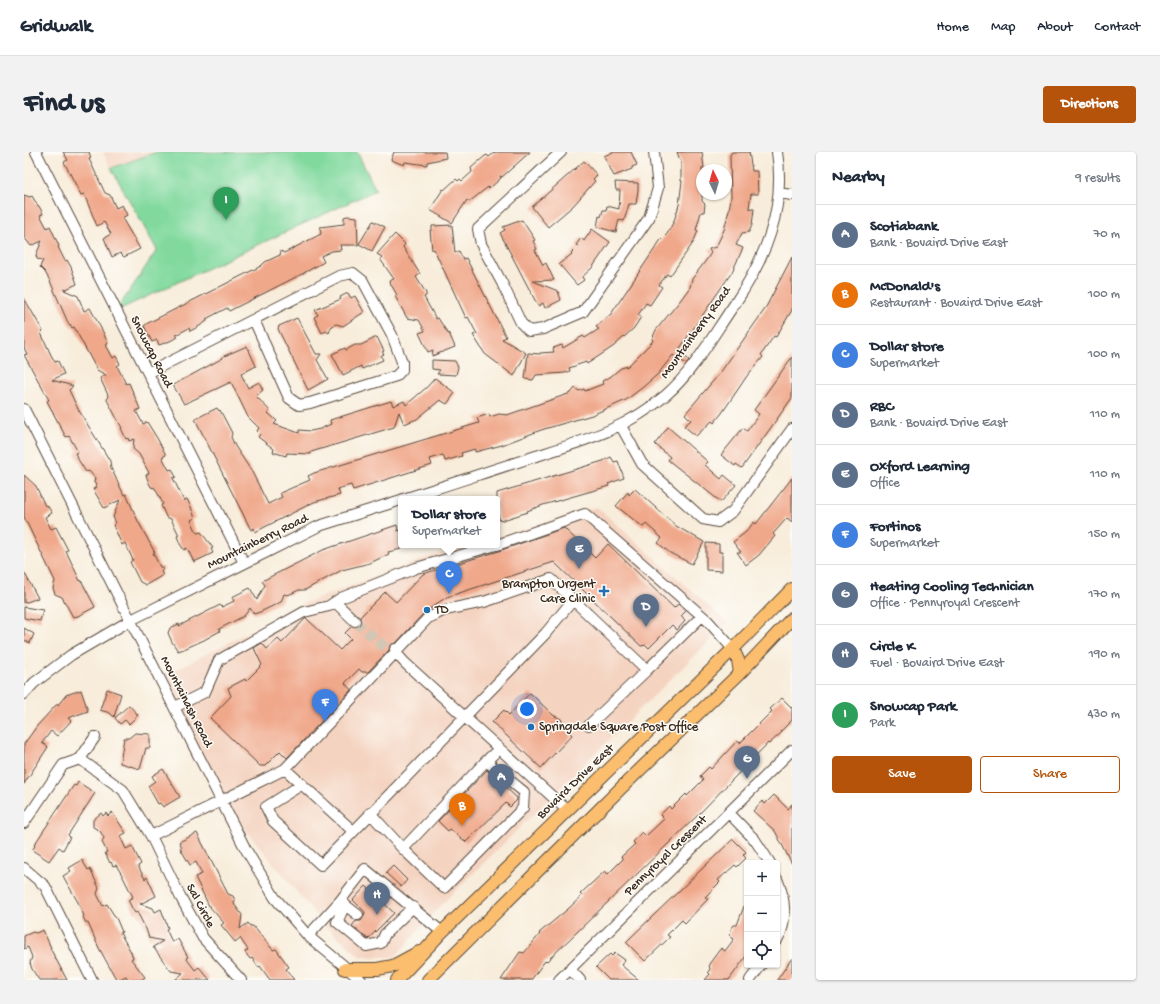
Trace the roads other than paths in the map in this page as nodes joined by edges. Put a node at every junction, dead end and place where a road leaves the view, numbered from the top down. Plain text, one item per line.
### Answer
1 (36, 152) edge
2 (561, 152) edge
3 (654, 152) edge
4 (777, 152) edge
5 (779, 193) junction
6 (792, 195) edge
7 (254, 320) junction
8 (148, 373) junction
9 (24, 409) edge
10 (621, 426) junction
11 (792, 429) edge
12 (411, 496) edge
13 (398, 500) edge
14 (500, 544) edge
15 (486, 548) edge
16 (244, 563) junction
17 (792, 589) edge
18 (338, 600) junction
19 (573, 600) junction
20 (702, 616) junction
21 (792, 618) edge
22 (357, 619) tunnel mouth
23 (131, 620) junction
24 (733, 649) junction
25 (394, 652) junction
26 (647, 670) junction
27 (740, 673) junction
28 (24, 694) edge
29 (175, 707) junction
30 (464, 717) junction
31 (590, 725) dead end
32 (95, 737) dead end
33 (499, 749) junction
34 (792, 750) edge
35 (80, 759) junction
36 (486, 761) junction
37 (285, 768) junction
38 (301, 784) junction
39 (221, 800) junction
40 (567, 810) junction
41 (370, 813) junction
42 (728, 813) junction
43 (24, 824) edge
44 (353, 831) junction
45 (151, 836) junction
46 (403, 849) junction
47 (768, 860) edge
48 (24, 868) edge
49 (780, 886) edge
50 (342, 903) junction
51 (413, 907) junction
52 (358, 915) dead end
53 (442, 932) junction
54 (779, 932) edge
55 (308, 936) junction
56 (428, 947) junction
57 (759, 968) edge
58 (345, 969) junction
59 (570, 969) junction
60 (92, 980) edge
61 (241, 980) edge
62 (361, 980) edge
63 (397, 980) edge
64 (428, 980) edge
65 (559, 980) edge
66 (580, 980) edge
67 (750, 980) edge

1 - 8 street, Snowcap Road
2 - 3 street
4 - 5 street, Mountainberry Road
5 - 6 street
5 - 10 street, Mountainberry Road
7 - 7 street
7 - 8 street
8 - 16 street, Snowcap Road
9 - 23 street, Mountainash Road
10 - 11 street
10 - 12 street, Mountainberry Road
13 - 16 street, Mountainberry Road
14 - 20 street
15 - 18 street
16 - 23 street, Mountainberry Road
17 - 24 main road, Bovaird Drive East
18 - 22 street
18 - 29 street
19 - 25 street
19 - 26 street
19 - 30 street
20 - 24 street
20 - 26 street
21 - 27 main road
23 - 28 street, Mountainberry Road
23 - 29 street, Mountainash Road
24 - 27 main road
24 - 40 main road, Bovaird Drive East
25 - 30 street
25 - 37 street
26 - 31 street
27 - 64 main road
29 - 39 street, Mountainash Road
30 - 33 street
30 - 41 street
32 - 35 street
33 - 36 street
33 - 40 street
34 - 42 street, Pennyroyal Crescent
35 - 43 street
35 - 45 street, Sal Circle
36 - 46 street
36 - 46 street
37 - 38 street
37 - 39 street
38 - 44 street
38 - 44 street
39 - 45 street
39 - 55 street, Mountainash Road
40 - 53 main road, Bovaird Drive East
41 - 44 street
41 - 46 street
42 - 47 street
42 - 59 street, Pennyroyal Crescent
45 - 61 street, Sal Circle
48 - 60 street
49 - 54 street
50 - 51 street
50 - 51 street
50 - 52 street
50 - 55 street
51 - 53 street
53 - 56 main road, Bovaird Drive East
55 - 58 street, Mountainash Road
56 - 58 main road
56 - 63 main road, Bovaird Drive East
57 - 67 street
58 - 62 street, Mountainash Road
59 - 65 street, Pennyroyal Crescent
59 - 66 street

